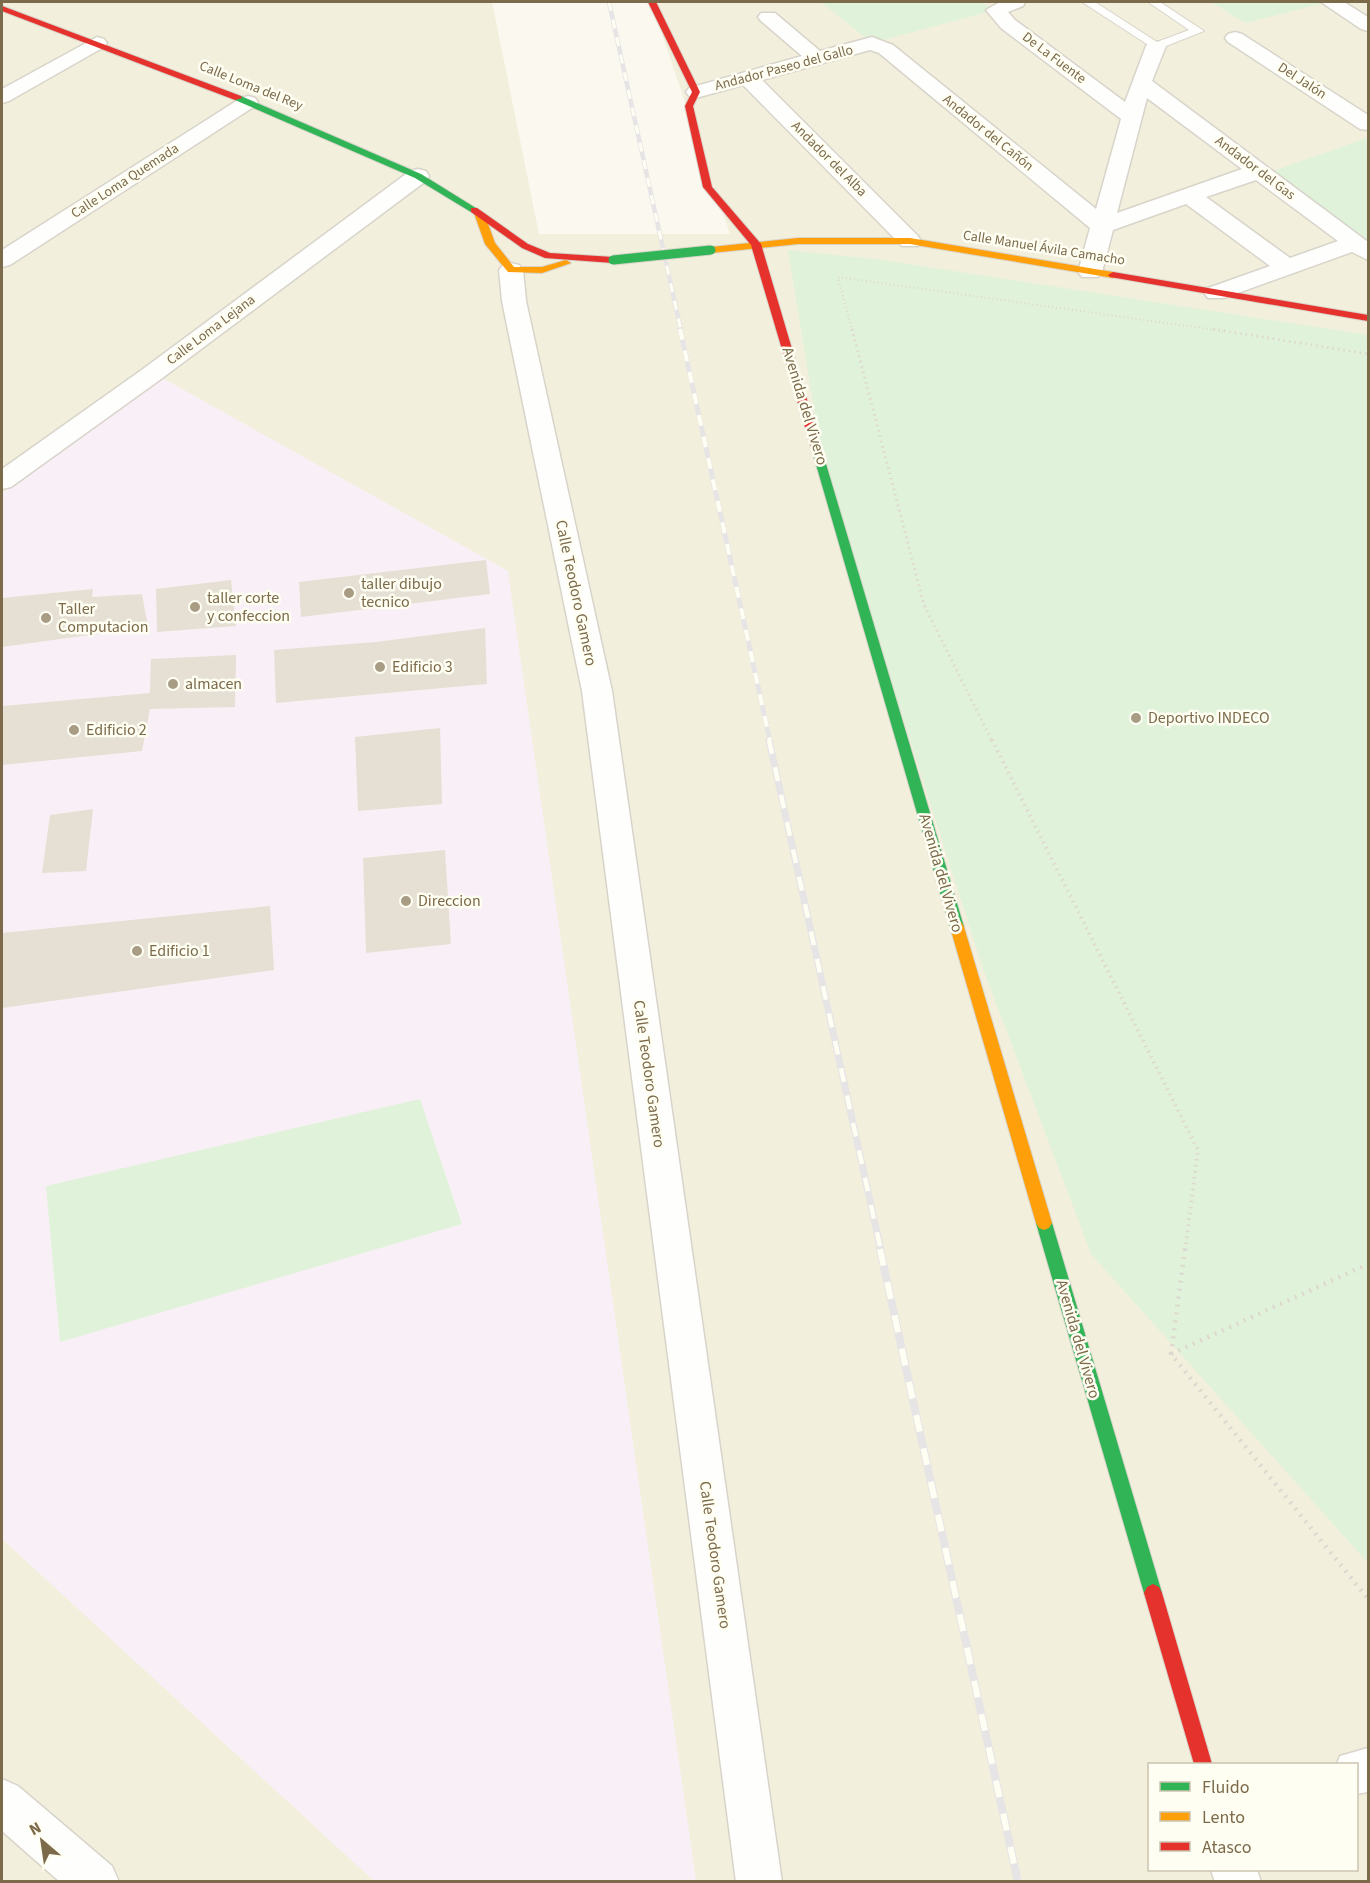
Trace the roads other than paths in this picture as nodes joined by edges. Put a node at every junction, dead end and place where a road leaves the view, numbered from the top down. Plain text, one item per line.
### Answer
1 (652, 2) edge
2 (1016, 2) edge
3 (1088, 2) edge
4 (1153, 2) edge
5 (1331, 2) edge
6 (2, 8) edge
7 (768, 17) dead end
8 (1368, 25) edge
9 (1235, 39) dead end
10 (97, 43) junction
11 (872, 43) joint
12 (1156, 46) junction
13 (817, 59) junction
14 (748, 78) junction
15 (1141, 83) junction
16 (696, 92) junction
17 (2, 97) edge
18 (248, 102) junction
19 (1132, 117) junction
20 (1368, 124) edge
21 (1259, 171) junction
22 (418, 176) junction
23 (1190, 196) junction
24 (479, 213) junction
25 (1102, 226) junction
26 (910, 241) junction
27 (756, 244) junction
28 (1362, 248) edge
29 (711, 250) joint
30 (2, 260) edge
31 (577, 260) junction
32 (1287, 267) junction
33 (511, 270) junction
34 (1090, 272) junction
35 (1216, 293) junction
36 (1368, 318) edge
37 (2, 481) edge
38 (1203, 1763) edge
39 (2, 1802) edge
40 (96, 1881) edge
41 (759, 1881) edge

1 - 16 street
2 - 19 street, De La Fuente
3 - 12 lane
4 - 12 lane
5 - 8 street
6 - 10 street, Calle Loma del Rey
7 - 13 street
9 - 20 street, Del Jalón
10 - 17 street
10 - 18 street, Calle Loma del Rey
11 - 13 street, Andador Paseo del Gallo
11 - 25 street, Andador del Cañón
12 - 15 street
13 - 14 street, Andador Paseo del Gallo
14 - 16 street, Andador Paseo del Gallo
14 - 26 street, Andador del Alba
15 - 19 street
15 - 21 street, Andador del Gas
16 - 27 street, Avenida del Vivero
18 - 22 street, Calle Loma del Rey
18 - 30 street, Calle Loma Quemada
19 - 25 street
21 - 23 street
21 - 28 street, Andador del Gas
22 - 24 street, Calle Loma del Rey
22 - 37 street, Calle Loma Lejana
23 - 25 street
23 - 32 street
24 - 31 street, Calle Loma del Rey
24 - 33 street
25 - 34 street
26 - 27 street, Calle Manuel Ávila Camacho
26 - 34 street, Calle Manuel Ávila Camacho
27 - 29 street, Calle Manuel Ávila Camacho
27 - 38 street, Avenida del Vivero
28 - 32 street
29 - 31 street, Calle Loma del Rey, bridge
31 - 33 street, Calle Loma del Rey
32 - 35 street
33 - 41 street, Calle Teodoro Gamero
34 - 35 street, Calle Manuel Ávila Camacho
35 - 36 street, Calle Manuel Ávila Camacho
39 - 40 street

